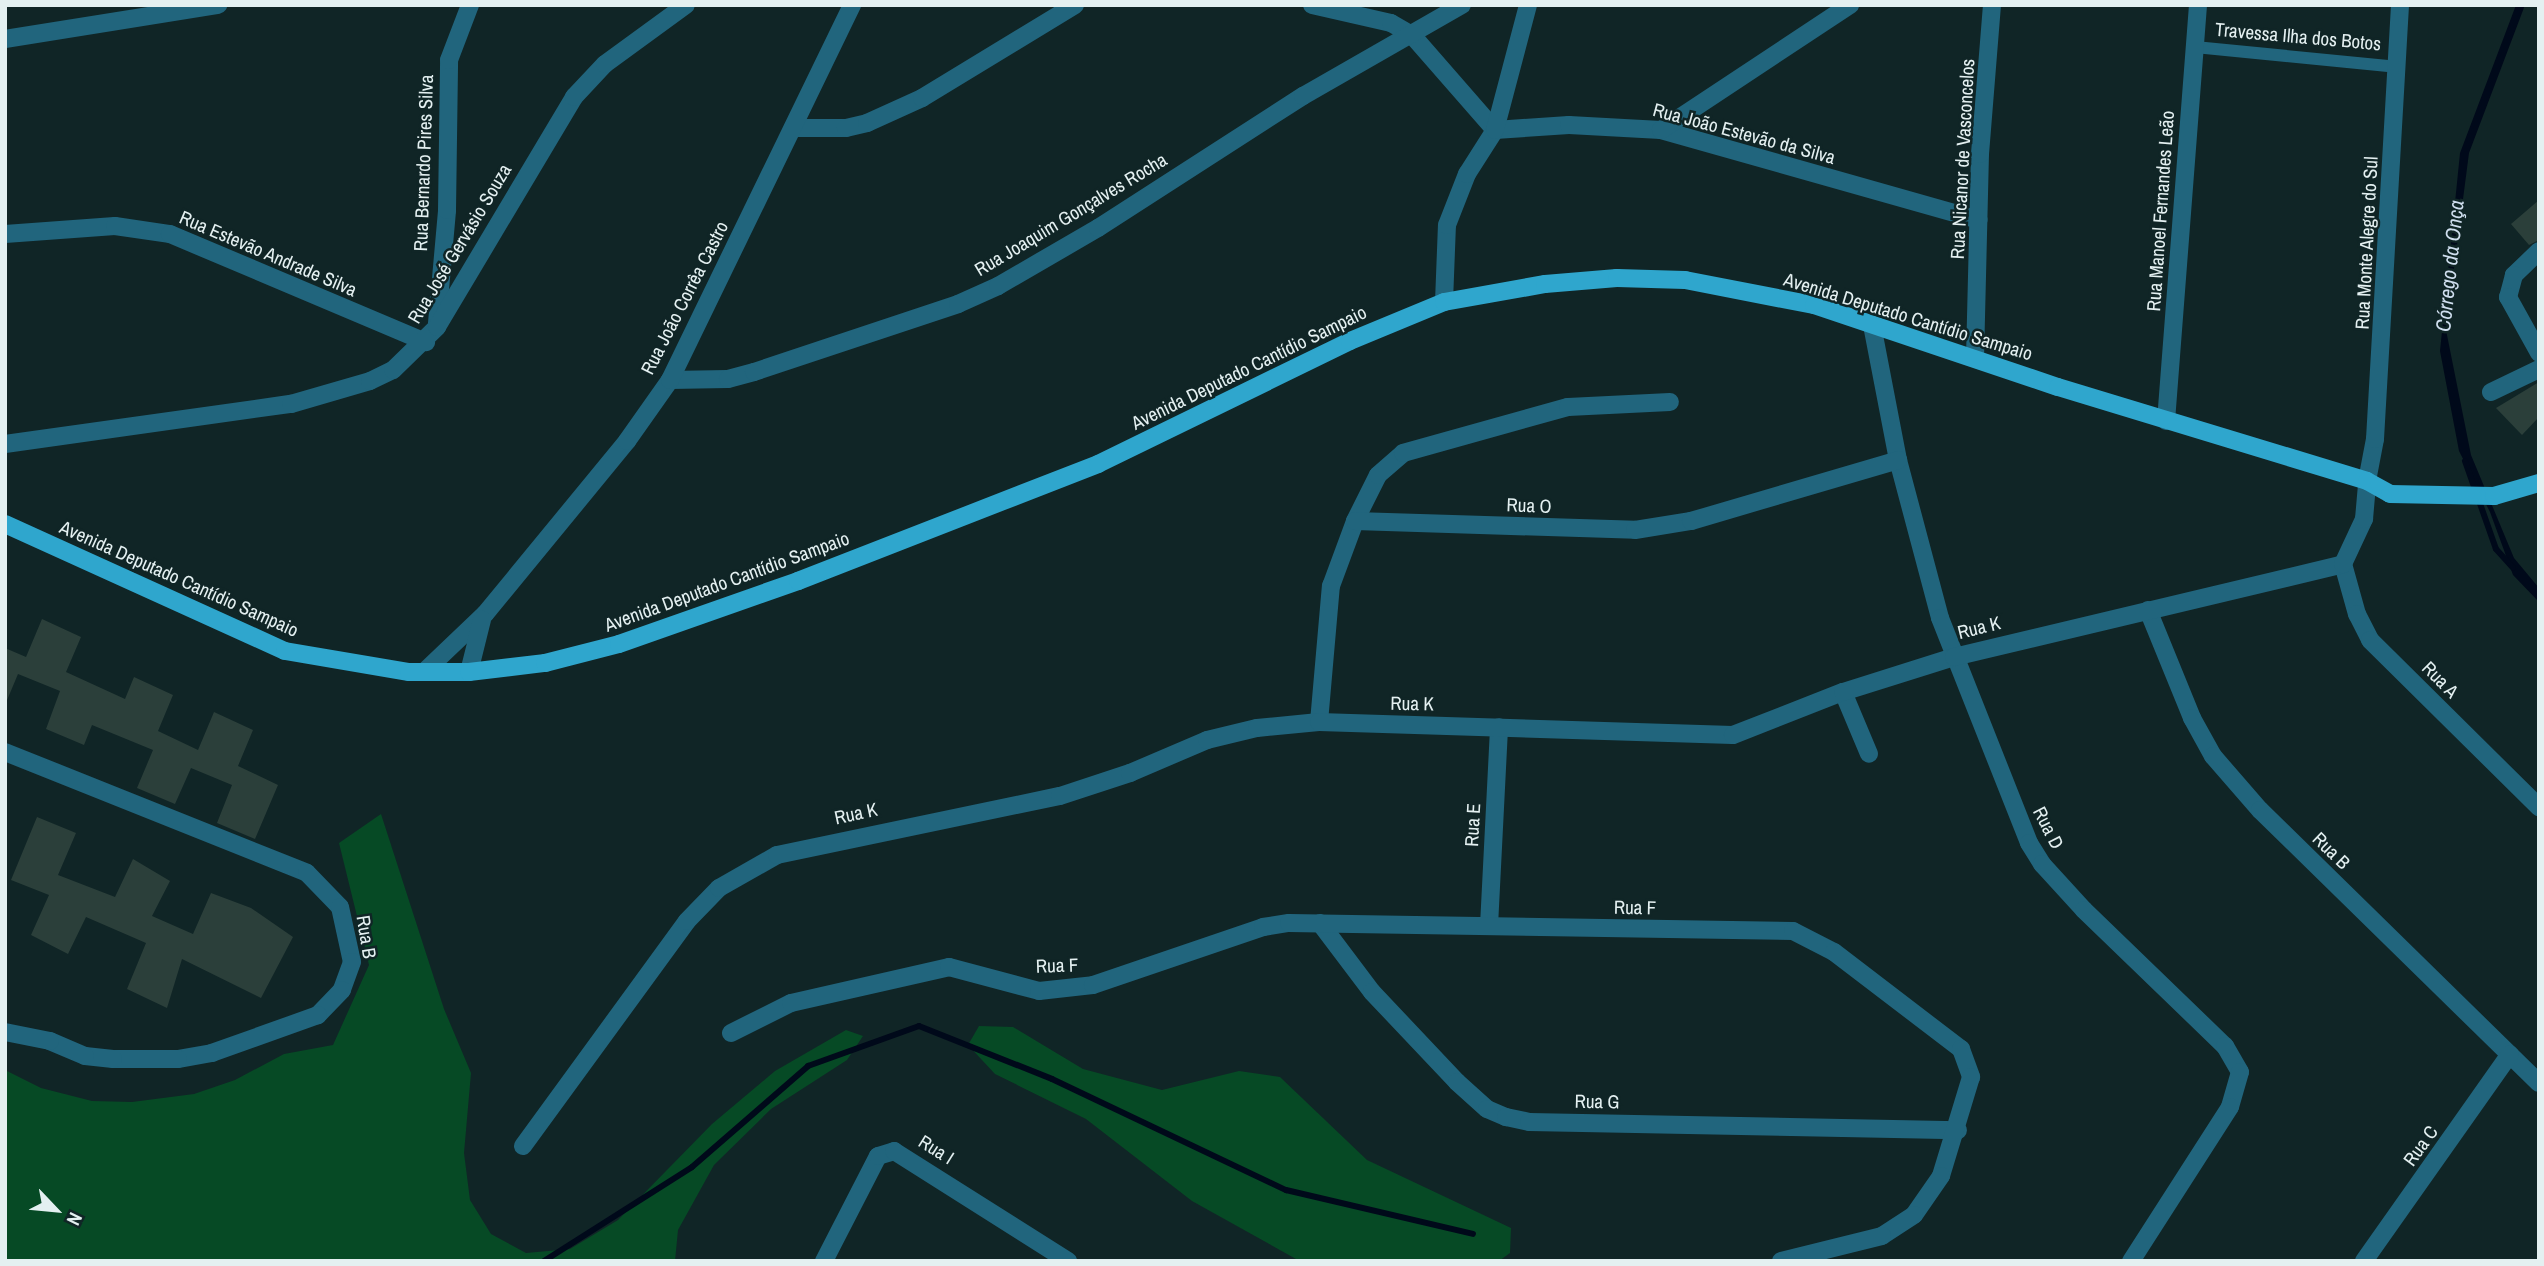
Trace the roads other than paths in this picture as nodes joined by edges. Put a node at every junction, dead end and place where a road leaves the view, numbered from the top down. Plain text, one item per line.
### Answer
1 (218, 5) edge
2 (470, 5) edge
3 (687, 5) edge
4 (852, 5) edge
5 (1075, 5) edge
6 (1311, 5) edge
7 (1462, 5) edge
8 (1528, 5) edge
9 (1850, 5) edge
10 (1992, 5) edge
11 (2198, 5) edge
12 (2400, 5) edge
13 (1412, 35) junction
14 (5, 39) edge
15 (2195, 47) junction
16 (2398, 67) junction
17 (793, 128) junction
18 (1495, 130) junction
19 (1661, 130) junction
20 (1978, 220) junction
21 (5, 234) edge
22 (2539, 251) edge
23 (1444, 302) junction
24 (1871, 325) junction
25 (437, 327) junction
26 (426, 342) junction
27 (2539, 353) edge
28 (1975, 358) junction
29 (2539, 369) edge
30 (670, 380) junction
31 (2491, 392) dead end
32 (1670, 402) dead end
33 (2166, 421) junction
34 (5, 444) edge
35 (1898, 460) junction
36 (2367, 481) junction
37 (2539, 482) edge
38 (1355, 521) junction
39 (5, 524) edge
40 (2343, 564) junction
41 (2148, 610) junction
42 (485, 614) junction
43 (1954, 657) junction
44 (424, 672) junction
45 (469, 672) junction
46 (1843, 692) junction
47 (1319, 722) junction
48 (1499, 727) junction
49 (5, 752) edge
50 (1869, 754) dead end
51 (2539, 807) edge
52 (1320, 923) junction
53 (1489, 926) junction
54 (5, 1032) edge
55 (731, 1033) dead end
56 (2510, 1054) junction
57 (2539, 1083) edge
58 (1958, 1130) junction
59 (523, 1146) dead end
60 (824, 1261) edge
61 (1068, 1261) edge
62 (1781, 1261) edge
63 (2131, 1261) edge
64 (2364, 1261) edge

1 - 14 street
2 - 25 street, Rua Bernardo Pires Silva
3 - 25 street, Rua José Gervásio Souza
4 - 17 street, Rua João Corrêa Castro
5 - 17 street
6 - 13 street
7 - 13 street, Rua Joaquim Gonçalves Rocha
8 - 18 street
9 - 19 street
10 - 20 street, Rua Nicanor de Vasconcelos
11 - 15 street, Rua Manoel Fernandes Leão
12 - 16 street, Rua Monte Alegre do Sul
13 - 18 street
13 - 30 street, Rua Joaquim Gonçalves Rocha
15 - 16 lane, Travessa Ilha dos Botos
15 - 33 street, Rua Manoel Fernandes Leão
16 - 36 street, Rua Monte Alegre do Sul
17 - 30 street, Rua João Corrêa Castro
18 - 19 street, Rua João Estevão da Silva
18 - 23 street
19 - 20 street, Rua João Estevão da Silva
20 - 28 street, Rua Nicanor de Vasconcelos
21 - 26 street, Rua Estevão Andrade Silva
22 - 27 street
23 - 24 main road, Avenida Deputado Cantídio Sampaio
23 - 45 main road, Avenida Deputado Cantídio Sampaio
24 - 28 main road, Avenida Deputado Cantídio Sampaio
24 - 35 street, Rua D
25 - 26 street, Rua José Gervásio Souza
26 - 34 street, Rua José Gervásio Souza
28 - 33 main road, Avenida Deputado Cantídio Sampaio
29 - 31 street
30 - 42 street, Rua João Corrêa Castro
32 - 38 street
33 - 36 main road, Avenida Deputado Cantídio Sampaio
35 - 38 street, Rua O
35 - 43 street, Rua D
36 - 37 main road, Avenida Deputado Cantídio Sampaio
36 - 40 street
38 - 47 street
39 - 44 main road, Avenida Deputado Cantídio Sampaio
40 - 41 street, Rua K
40 - 51 street, Rua A
41 - 43 street, Rua K
41 - 56 street, Rua B
42 - 44 street, Rua João Corrêa Castro
42 - 45 street, Rua João Corrêa Castro
43 - 46 street, Rua K
43 - 63 street, Rua D
44 - 45 main road, Avenida Deputado Cantídio Sampaio
46 - 48 street, Rua K
46 - 50 street
47 - 48 street, Rua K
47 - 59 street, Rua K
48 - 53 street, Rua E
49 - 54 street, Rua B
52 - 53 street, Rua F
52 - 55 street, Rua F
52 - 58 street, Rua G
53 - 58 street, Rua F
56 - 57 street, Rua B
56 - 64 street, Rua C
58 - 62 street, Rua F
60 - 61 street, Rua I

